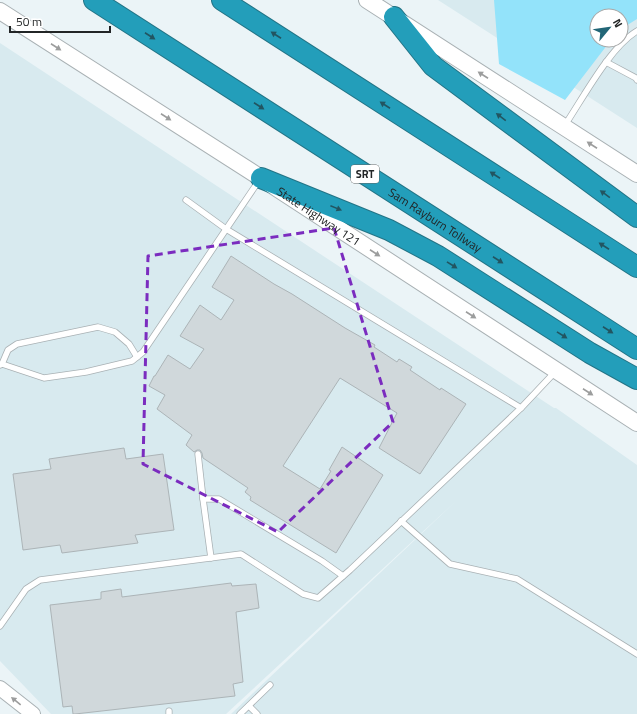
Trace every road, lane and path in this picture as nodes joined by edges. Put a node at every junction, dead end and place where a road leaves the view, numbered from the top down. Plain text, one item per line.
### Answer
1 (94, 0) edge
2 (222, 0) edge
3 (367, 0) edge
4 (0, 11) edge
5 (394, 17) junction
6 (637, 30) edge
7 (606, 62) junction
8 (637, 80) edge
9 (563, 127) junction
10 (637, 174) edge
11 (261, 178) junction
12 (186, 200) dead end
13 (637, 217) edge
14 (226, 229) junction
15 (637, 267) edge
16 (637, 349) edge
17 (137, 357) junction
18 (1, 365) edge
19 (556, 371) junction
20 (637, 379) edge
21 (521, 408) junction
22 (637, 423) edge
23 (198, 454) dead end
24 (203, 499) junction
25 (401, 521) junction
26 (211, 558) junction
27 (343, 576) junction
28 (0, 626) edge
29 (637, 654) edge
30 (270, 685) dead end
31 (0, 688) edge
32 (249, 706) junction
33 (33, 714) edge
34 (240, 714) edge
35 (257, 714) edge

1 -> 16 highway, Sam Rayburn Tollway / SRT
15 -> 2 highway
3 - 5 main road
4 -> 11 main road, State Highway 121
9 -> 5 main road
13 -> 5 highway
6 - 7 lane
7 - 8 lane
7 - 9 lane
10 -> 9 main road
11 - 14 lane
11 -> 19 main road, State Highway 121
11 -> 20 highway
12 - 14 lane
14 - 17 lane
14 - 21 lane
17 - 18 lane
17 - 18 lane
19 - 21 lane
19 -> 22 main road, State Highway 121
21 - 25 lane
23 - 24 lane
24 - 26 lane
24 - 27 lane
25 - 27 lane
25 - 29 lane
26 - 27 lane
26 - 28 lane
30 - 32 lane
33 -> 31 street
32 - 34 lane
32 - 35 lane

